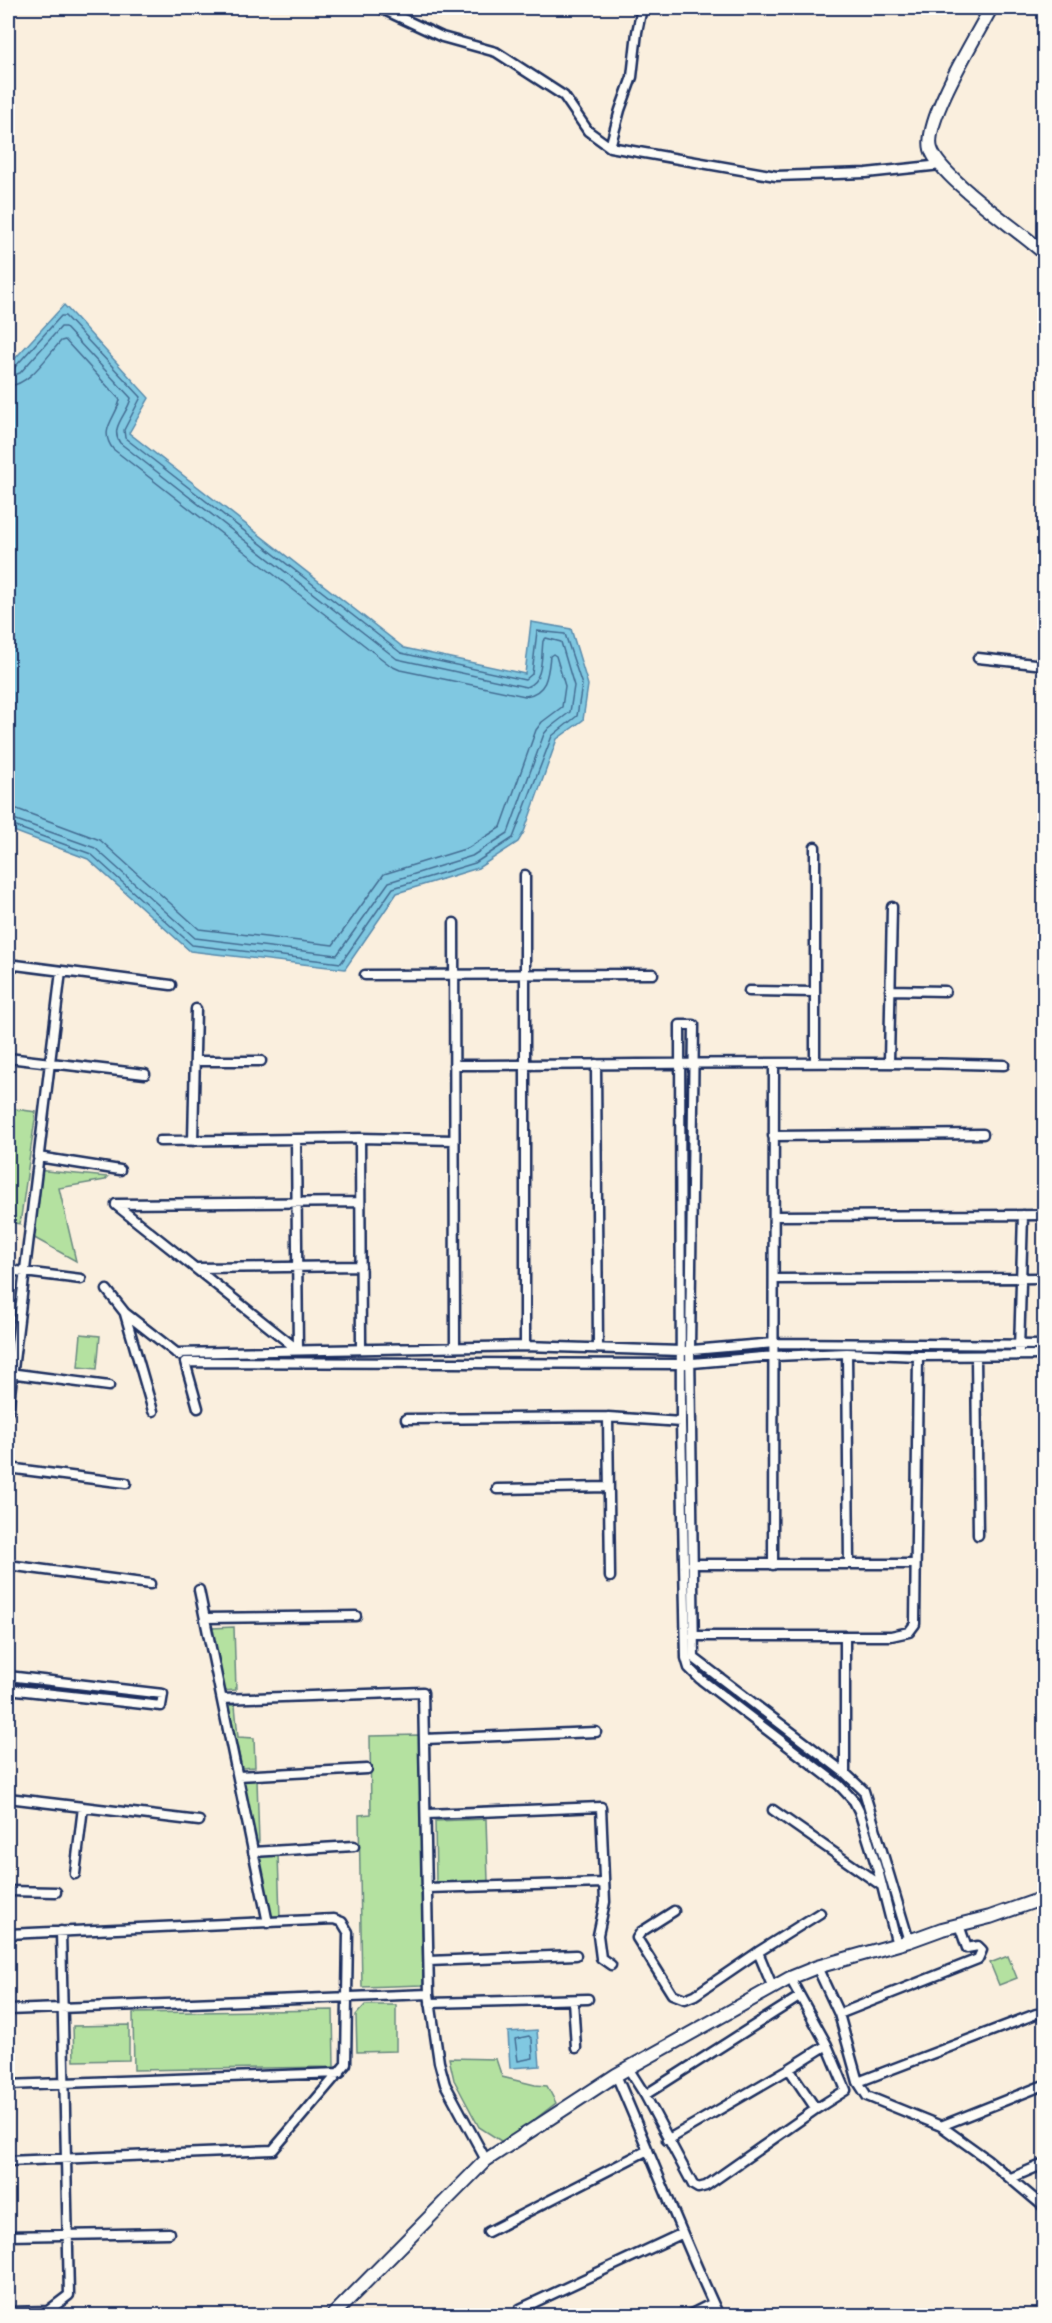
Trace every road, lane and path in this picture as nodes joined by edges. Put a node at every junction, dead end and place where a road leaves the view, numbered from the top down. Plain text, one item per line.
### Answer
1 (380, 8) edge
2 (642, 8) edge
3 (991, 8) edge
4 (610, 147) junction
5 (941, 165) junction
6 (1044, 253) edge
7 (978, 658) dead end
8 (1044, 666) edge
9 (815, 847) dead end
10 (525, 874) dead end
11 (892, 907) dead end
12 (454, 923) dead end
13 (8, 964) edge
14 (61, 971) junction
15 (525, 974) junction
16 (654, 974) dead end
17 (365, 975) dead end
18 (454, 975) junction
19 (171, 985) dead end
20 (890, 990) junction
21 (749, 991) dead end
22 (945, 991) dead end
23 (814, 992) junction
24 (196, 1009) dead end
25 (8, 1058) edge
26 (195, 1061) junction
27 (261, 1061) dead end
28 (679, 1062) junction
29 (693, 1062) junction
30 (815, 1062) junction
31 (889, 1062) junction
32 (50, 1063) junction
33 (596, 1064) junction
34 (774, 1064) junction
35 (454, 1065) junction
36 (525, 1065) junction
37 (1004, 1065) dead end
38 (145, 1074) dead end
39 (983, 1134) dead end
40 (773, 1136) junction
41 (360, 1138) junction
42 (296, 1139) junction
43 (454, 1140) junction
44 (193, 1141) junction
45 (160, 1142) dead end
46 (38, 1157) junction
47 (120, 1170) dead end
48 (360, 1202) junction
49 (297, 1203) junction
50 (1023, 1215) junction
51 (1044, 1215) edge
52 (774, 1216) junction
53 (360, 1266) junction
54 (297, 1267) junction
55 (196, 1268) junction
56 (8, 1270) edge
57 (24, 1272) junction
58 (1044, 1278) edge
59 (81, 1279) dead end
60 (774, 1279) junction
61 (1021, 1279) junction
62 (107, 1290) dead end
63 (125, 1313) junction
64 (774, 1343) junction
65 (1019, 1345) junction
66 (1044, 1345) edge
67 (525, 1346) junction
68 (455, 1347) junction
69 (598, 1347) junction
70 (361, 1349) junction
71 (298, 1350) junction
72 (686, 1350) junction
73 (176, 1353) junction
74 (847, 1353) junction
75 (1044, 1355) edge
76 (775, 1356) junction
77 (918, 1356) junction
78 (976, 1356) junction
79 (1019, 1356) junction
80 (185, 1362) junction
81 (686, 1364) junction
82 (10, 1373) edge
83 (109, 1386) dead end
84 (198, 1408) dead end
85 (8, 1411) edge
86 (153, 1411) dead end
87 (608, 1417) junction
88 (406, 1419) dead end
89 (681, 1422) junction
90 (8, 1468) edge
91 (126, 1483) dead end
92 (608, 1487) junction
93 (497, 1489) dead end
94 (978, 1534) dead end
95 (692, 1564) junction
96 (849, 1564) junction
97 (915, 1564) junction
98 (8, 1565) edge
99 (773, 1565) junction
100 (610, 1577) dead end
101 (150, 1584) dead end
102 (199, 1590) dead end
103 (356, 1616) dead end
104 (205, 1618) junction
105 (693, 1636) junction
106 (845, 1636) junction
107 (8, 1676) edge
108 (8, 1689) edge
109 (222, 1699) junction
110 (596, 1732) dead end
111 (424, 1739) junction
112 (367, 1769) dead end
113 (845, 1773) junction
114 (238, 1776) junction
115 (8, 1798) edge
116 (83, 1807) junction
117 (773, 1810) dead end
118 (427, 1814) junction
119 (199, 1821) dead end
120 (354, 1846) dead end
121 (253, 1852) junction
122 (75, 1874) dead end
123 (604, 1883) junction
124 (882, 1886) junction
125 (426, 1888) junction
126 (8, 1891) edge
127 (56, 1892) dead end
128 (1044, 1898) edge
129 (674, 1911) dead end
130 (820, 1912) dead end
131 (268, 1923) junction
132 (959, 1925) junction
133 (61, 1931) junction
134 (8, 1934) edge
135 (903, 1943) junction
136 (758, 1952) junction
137 (576, 1955) dead end
138 (429, 1961) junction
139 (611, 1965) dead end
140 (817, 1967) junction
141 (790, 1978) junction
142 (773, 1988) junction
143 (347, 1997) junction
144 (799, 1997) junction
145 (430, 1999) junction
146 (588, 1999) dead end
147 (573, 2000) junction
148 (63, 2007) junction
149 (8, 2010) edge
150 (839, 2014) junction
151 (1036, 2014) dead end
152 (827, 2045) junction
153 (576, 2048) dead end
154 (628, 2068) junction
155 (789, 2069) junction
156 (340, 2073) junction
157 (616, 2075) junction
158 (858, 2082) junction
159 (64, 2083) junction
160 (8, 2085) edge
161 (1044, 2085) edge
162 (645, 2096) junction
163 (816, 2109) junction
164 (941, 2126) junction
165 (667, 2140) junction
166 (648, 2150) junction
167 (66, 2158) junction
168 (486, 2160) junction
169 (8, 2161) edge
170 (1044, 2164) edge
171 (1011, 2178) junction
172 (1044, 2207) edge
173 (488, 2232) dead end
174 (169, 2233) dead end
175 (681, 2234) junction
176 (68, 2235) junction
177 (8, 2236) edge
178 (713, 2303) junction
179 (520, 2308) dead end
180 (8, 2312) edge
181 (332, 2316) edge
182 (687, 2316) edge
183 (719, 2316) edge

1 - 4 street
2 - 4 street
3 - 5 main road
4 - 5 street
5 - 6 main road
7 - 8 street
9 - 23 street
10 - 15 street
11 - 20 street
12 - 18 street
13 - 14 street
14 - 19 street
14 - 32 street
15 - 16 street
15 - 18 street
15 - 36 street
17 - 18 street
18 - 35 street
20 - 22 street
20 - 31 street
21 - 23 street
23 - 30 street
24 - 26 street
25 - 32 street
26 - 27 street
26 - 44 street
28 - 29 street
28 - 29 street
28 - 33 street
28 - 72 street
29 - 34 street
29 - 72 street
30 - 31 street
30 - 34 street
31 - 37 street
32 - 38 street
32 - 46 street
33 - 36 street
33 - 69 street
34 - 40 street
35 - 36 street
35 - 43 street
36 - 67 street
39 - 40 street
40 - 52 street
41 - 42 street
41 - 43 street
41 - 48 street
42 - 44 street
42 - 49 street
43 - 68 street
44 - 45 street
46 - 47 street
46 - 57 street
48 - 49 street
48 - 53 street
49 - 54 street
49 - 55 street
50 - 51 street
50 - 52 street
50 - 61 street
52 - 60 street
53 - 54 street
53 - 70 street
54 - 55 street
54 - 71 street
55 - 71 street
56 - 57 street
57 - 59 street
57 - 82 street
58 - 61 street
60 - 61 street
60 - 64 street
61 - 65 street
62 - 63 street
63 - 73 street
63 - 86 street
64 - 65 street
64 - 72 street
64 - 76 street
65 - 66 street
65 - 79 street
67 - 68 street
67 - 69 street
68 - 70 street
69 - 72 street
70 - 71 street
71 - 73 street
72 - 81 street
73 - 80 street
74 - 76 street
74 - 77 street
74 - 96 street
75 - 79 street
76 - 81 street
76 - 99 street
77 - 78 street
77 - 97 street
78 - 79 street
78 - 94 street
80 - 81 street
80 - 84 street
81 - 89 street
81 - 95 street
82 - 83 street
82 - 85 street
87 - 88 street
87 - 89 street
87 - 92 street
89 - 124 street
90 - 91 street
92 - 93 street
92 - 100 street
95 - 99 street
95 - 105 street
96 - 97 street
96 - 99 street
97 - 106 street
98 - 101 street
102 - 104 street
103 - 104 street
104 - 109 street
105 - 106 street
105 - 113 street
106 - 113 street
107 - 108 street
109 - 111 street
109 - 114 street
110 - 111 street
111 - 118 street
112 - 114 street
113 - 135 street
114 - 121 street
115 - 116 street
116 - 119 street
116 - 122 street
117 - 124 street
118 - 123 street
118 - 125 street
120 - 121 street
121 - 131 street
123 - 125 street
123 - 139 street
124 - 135 street
125 - 138 street
126 - 127 street
128 - 132 main road
129 - 136 street
130 - 136 street
131 - 133 street
131 - 143 street
132 - 135 main road
132 - 150 street
133 - 134 street
133 - 148 street
135 - 140 main road
136 - 142 street
137 - 138 street
138 - 145 street
140 - 141 main road
140 - 150 street
141 - 142 main road
141 - 144 street
142 - 154 main road
143 - 145 street
143 - 148 street
143 - 156 street
144 - 152 street
144 - 162 street
145 - 147 street
145 - 168 street
146 - 147 street
147 - 153 street
148 - 149 street
148 - 159 street
150 - 158 street
151 - 158 street
152 - 155 street
152 - 163 street
154 - 157 main road
154 - 162 street
155 - 163 street
155 - 165 street
156 - 159 street
156 - 167 street
157 - 166 street
157 - 168 main road
158 - 164 street
159 - 160 street
159 - 167 street
161 - 164 street
162 - 165 street
163 - 165 street
164 - 171 street
166 - 173 street
166 - 175 street
167 - 169 street
167 - 176 street
168 - 181 main road
170 - 171 street
171 - 172 street
174 - 176 street
175 - 178 street
175 - 179 street
176 - 177 street
176 - 180 street
178 - 182 street
178 - 183 street

